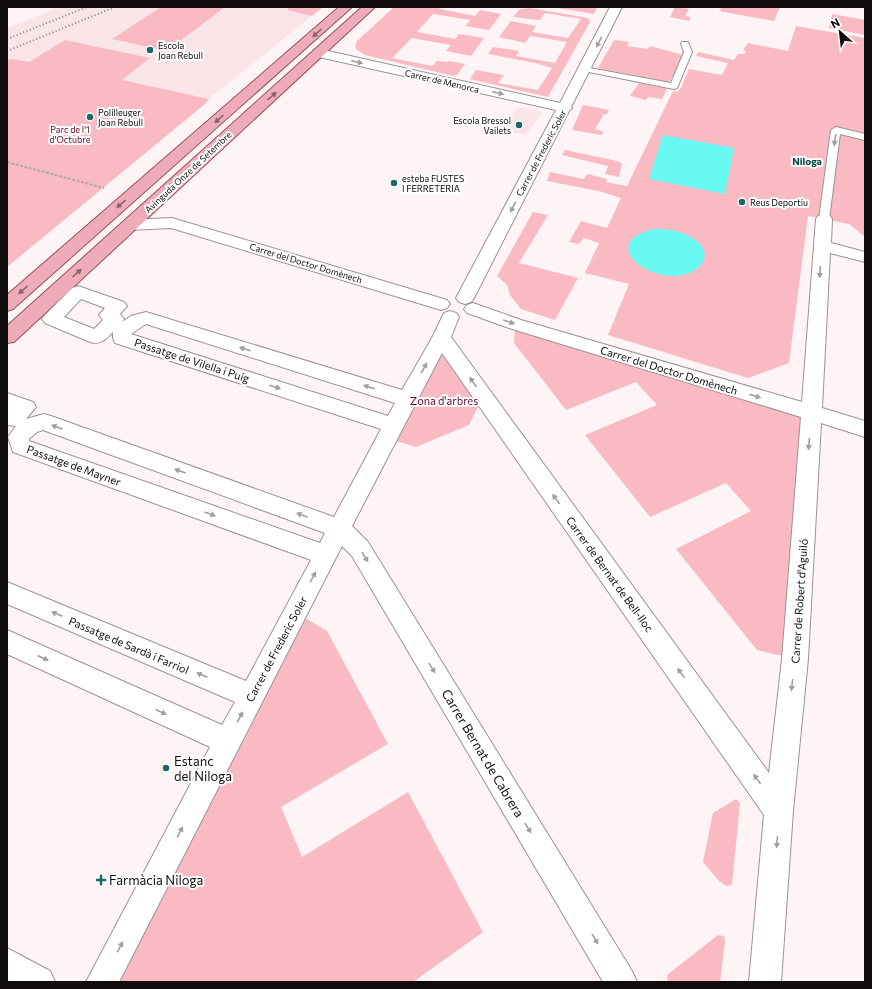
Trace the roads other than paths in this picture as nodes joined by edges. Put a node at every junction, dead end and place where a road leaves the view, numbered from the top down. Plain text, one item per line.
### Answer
1 (346, 7) edge
2 (369, 7) edge
3 (616, 7) edge
4 (685, 44) dead end
5 (319, 53) junction
6 (584, 69) junction
7 (565, 108) junction
8 (865, 137) edge
9 (160, 197) junction
10 (824, 219) joint
11 (172, 223) junction
12 (130, 225) junction
13 (822, 246) junction
14 (865, 257) edge
15 (469, 304) junction
16 (7, 305) edge
17 (444, 319) junction
18 (7, 337) edge
19 (406, 399) junction
20 (7, 400) edge
21 (811, 412) junction
22 (7, 416) edge
23 (393, 425) junction
24 (865, 429) edge
25 (339, 528) junction
26 (325, 555) junction
27 (7, 593) edge
28 (7, 642) edge
29 (251, 696) junction
30 (227, 742) junction
31 (779, 811) junction
32 (7, 964) edge
33 (39, 982) edge
34 (102, 982) edge
35 (621, 982) edge
36 (765, 982) edge

1 -> 16 main road, Avinguda Onze de Setembre
2 - 5 main road, Avinguda Onze de Setembre
3 -> 6 street, Carrer de Frederic Soler
4 - 6 lane
5 -> 7 street, Carrer de Menorca
9 -> 5 main road, Avinguda Onze de Setembre
6 - 7 street, Carrer de Frederic Soler
7 -> 15 street, Carrer de Frederic Soler
8 -> 10 lane
9 - 11 street
9 - 12 main road, Avinguda Onze de Setembre
10 - 13 street, Carrer de Robert d'Aguiló
11 - 12 street, Carrer del Doctor Domènech
11 - 17 street, Carrer del Doctor Domènech
18 -> 12 main road, Avinguda Onze de Setembre
13 - 14 street
13 -> 21 street, Carrer de Robert d'Aguiló
15 - 17 street
15 -> 21 street, Carrer del Doctor Domènech
19 -> 17 street, Carrer de Frederic Soler
31 -> 17 street, Carrer de Bernat de Bell-lloc
19 - 23 street, Carrer de Frederic Soler
19 -> 23 street, Passatge de Vilella i Puig
20 - 22 street
21 - 24 street, Carrer del Doctor Domènech
21 -> 31 street, Carrer de Robert d'Aguiló
23 - 25 street, Carrer de Frederic Soler
25 - 26 street, Carrer de Frederic Soler
25 -> 26 street, Passatge de Mayner
25 -> 35 street, Carrer Bernat de Cabrera
29 -> 26 street, Carrer de Frederic Soler
29 -> 27 street, Passatge de Sardà i Farriol
28 -> 30 street
30 -> 29 street, Carrer de Frederic Soler
34 -> 30 street, Carrer de Frederic Soler
31 -> 36 street, Carrer de Robert d'Aguiló
32 - 33 street

